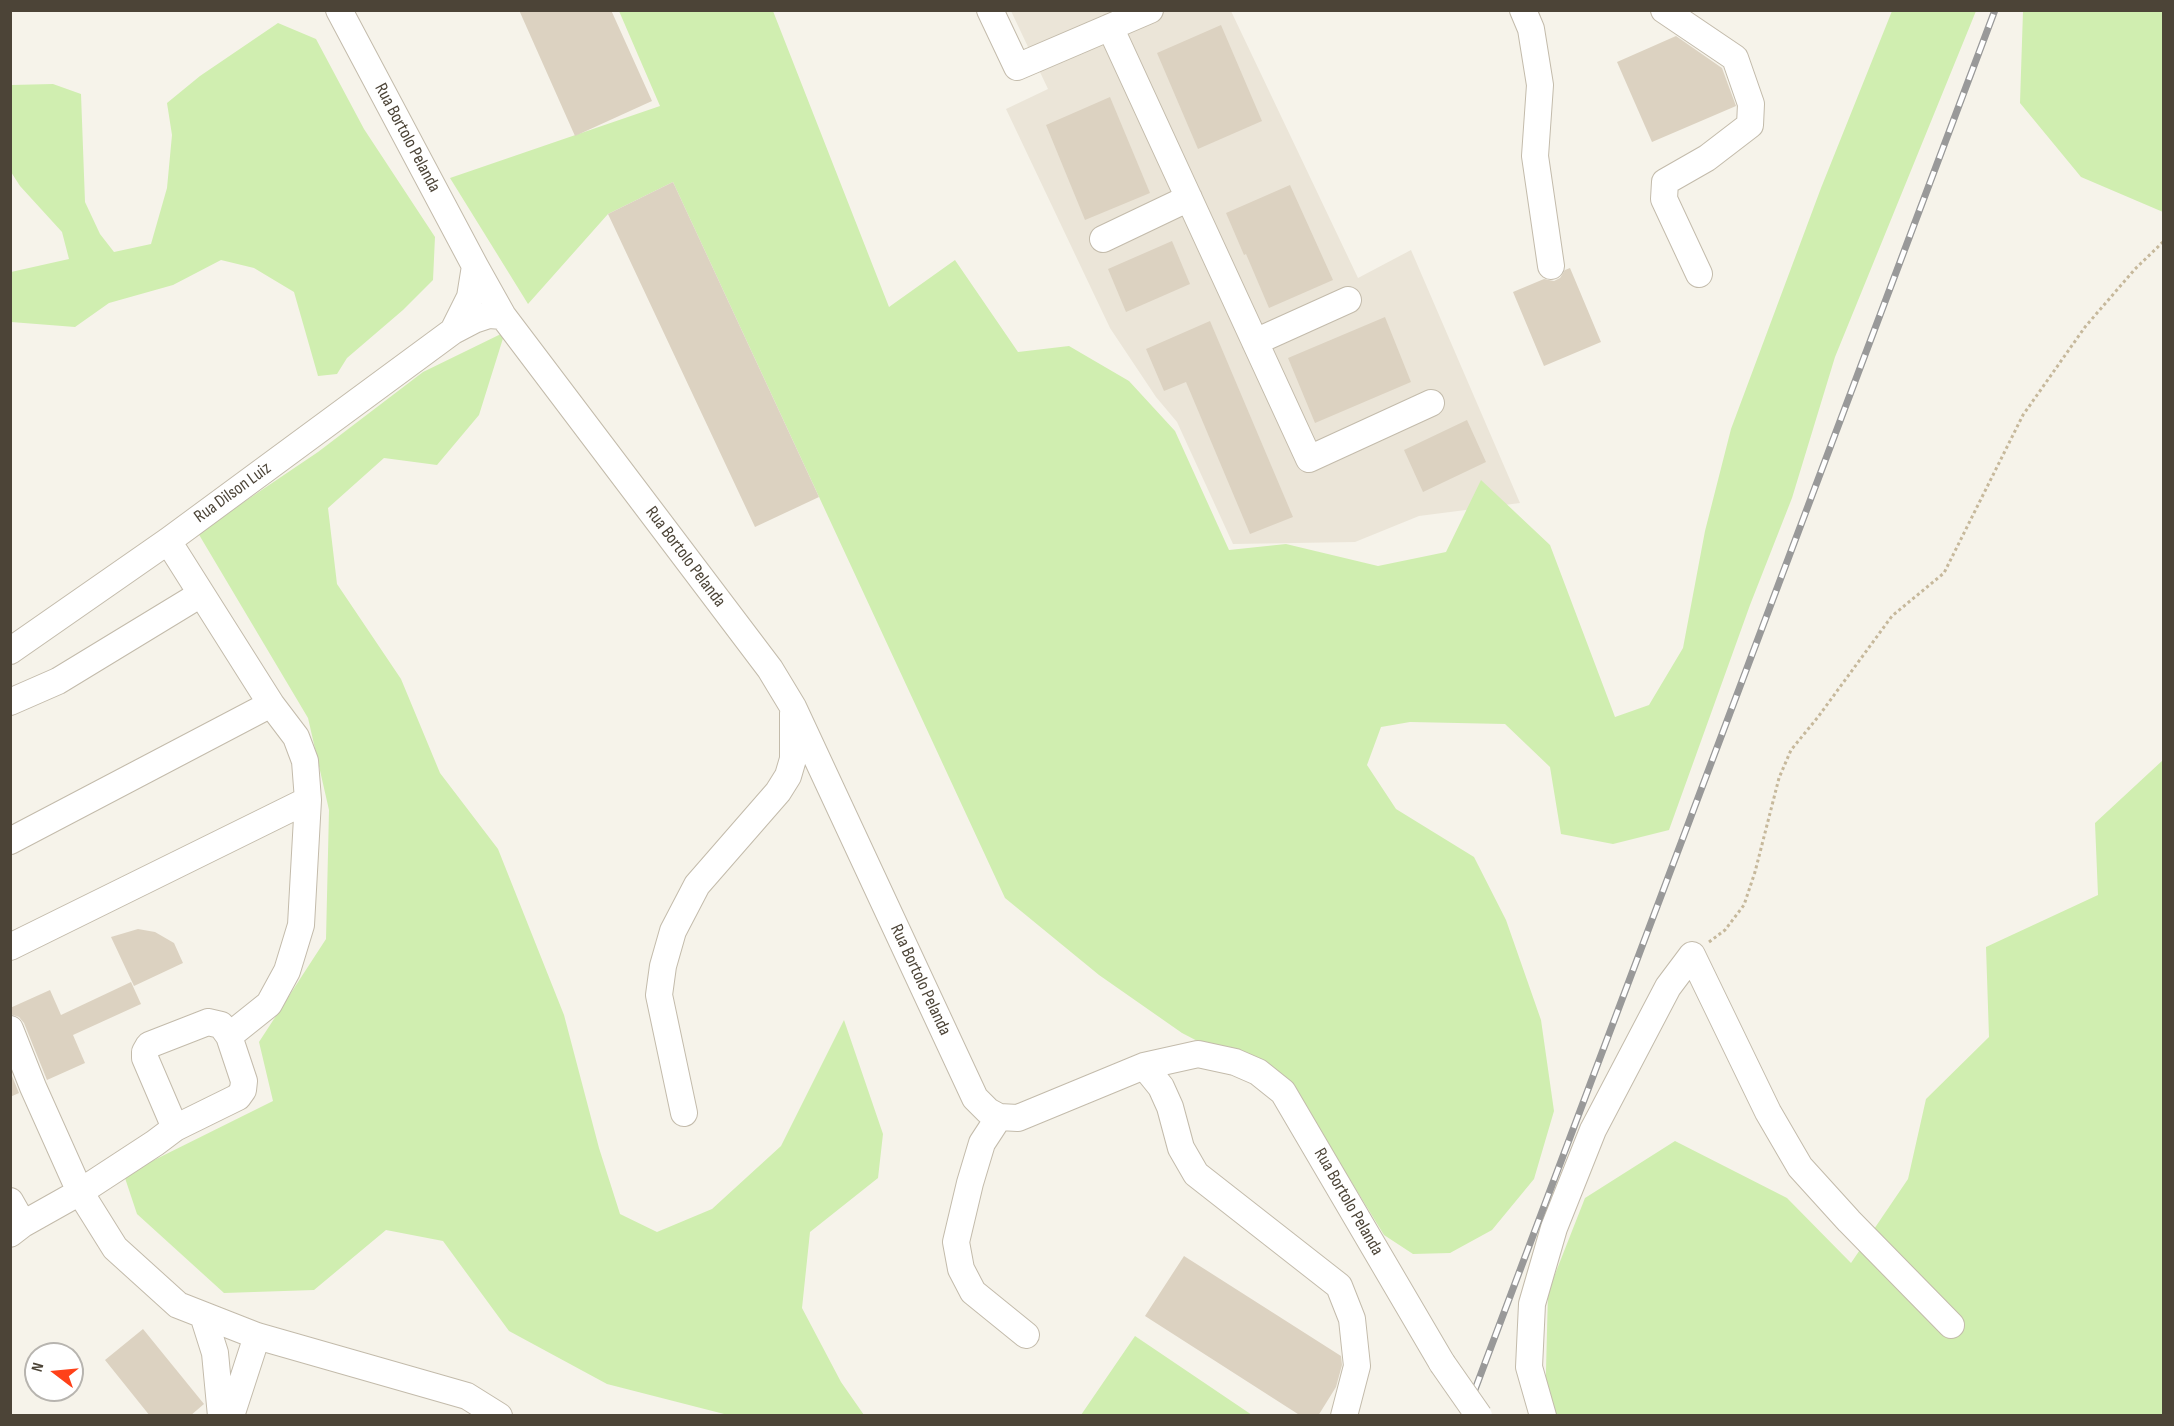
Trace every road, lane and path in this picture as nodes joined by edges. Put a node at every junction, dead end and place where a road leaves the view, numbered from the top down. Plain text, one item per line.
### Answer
1 (339, 10) edge
2 (990, 10) edge
3 (1523, 10) edge
4 (1664, 10) edge
5 (1149, 11) edge
6 (1110, 27) junction
7 (1189, 198) junction
8 (1103, 239) dead end
9 (2163, 241) edge
10 (475, 266) junction
11 (1551, 267) dead end
12 (1699, 274) dead end
13 (1348, 300) dead end
14 (503, 316) junction
15 (453, 332) junction
16 (1255, 342) junction
17 (1431, 403) dead end
18 (168, 541) junction
19 (201, 594) junction
20 (10, 651) edge
21 (10, 702) edge
22 (271, 705) junction
23 (793, 707) junction
24 (308, 800) junction
25 (10, 841) edge
26 (10, 947) edge
27 (1692, 955) junction
28 (10, 1029) edge
29 (229, 1036) junction
30 (1144, 1066) junction
31 (684, 1113) dead end
32 (999, 1117) junction
33 (175, 1128) junction
34 (80, 1192) junction
35 (10, 1202) edge
36 (17, 1229) edge
37 (204, 1315) junction
38 (1951, 1326) dead end
39 (1026, 1335) dead end
40 (257, 1336) junction
41 (226, 1411) edge
42 (499, 1416) edge
43 (1344, 1416) edge
44 (1479, 1416) edge
45 (1543, 1416) edge

1 - 10 street, Rua Bortolo Pelanda
2 - 6 street
3 - 11 street
4 - 12 street
5 - 6 street
6 - 7 street
7 - 8 street
7 - 16 street
9 - 27 path
10 - 14 street, Rua Bortolo Pelanda
10 - 15 street
13 - 16 street
14 - 15 street, Rua Dilson Luiz
14 - 23 street, Rua Bortolo Pelanda
15 - 18 street, Rua Dilson Luiz
16 - 17 street
18 - 19 street
18 - 20 street, Rua Dilson Luiz
19 - 21 street
19 - 22 street
22 - 24 street
22 - 25 street
23 - 31 street
23 - 32 street, Rua Bortolo Pelanda
24 - 26 street
24 - 29 street
27 - 38 street
27 - 45 street
28 - 34 street
29 - 33 street
29 - 33 street
30 - 32 street, Rua Bortolo Pelanda
30 - 43 street
30 - 44 street, Rua Bortolo Pelanda, bridge
32 - 39 street
33 - 34 street
34 - 36 street
34 - 37 street
35 - 36 street
37 - 40 street
37 - 41 street
40 - 41 street
40 - 42 street

